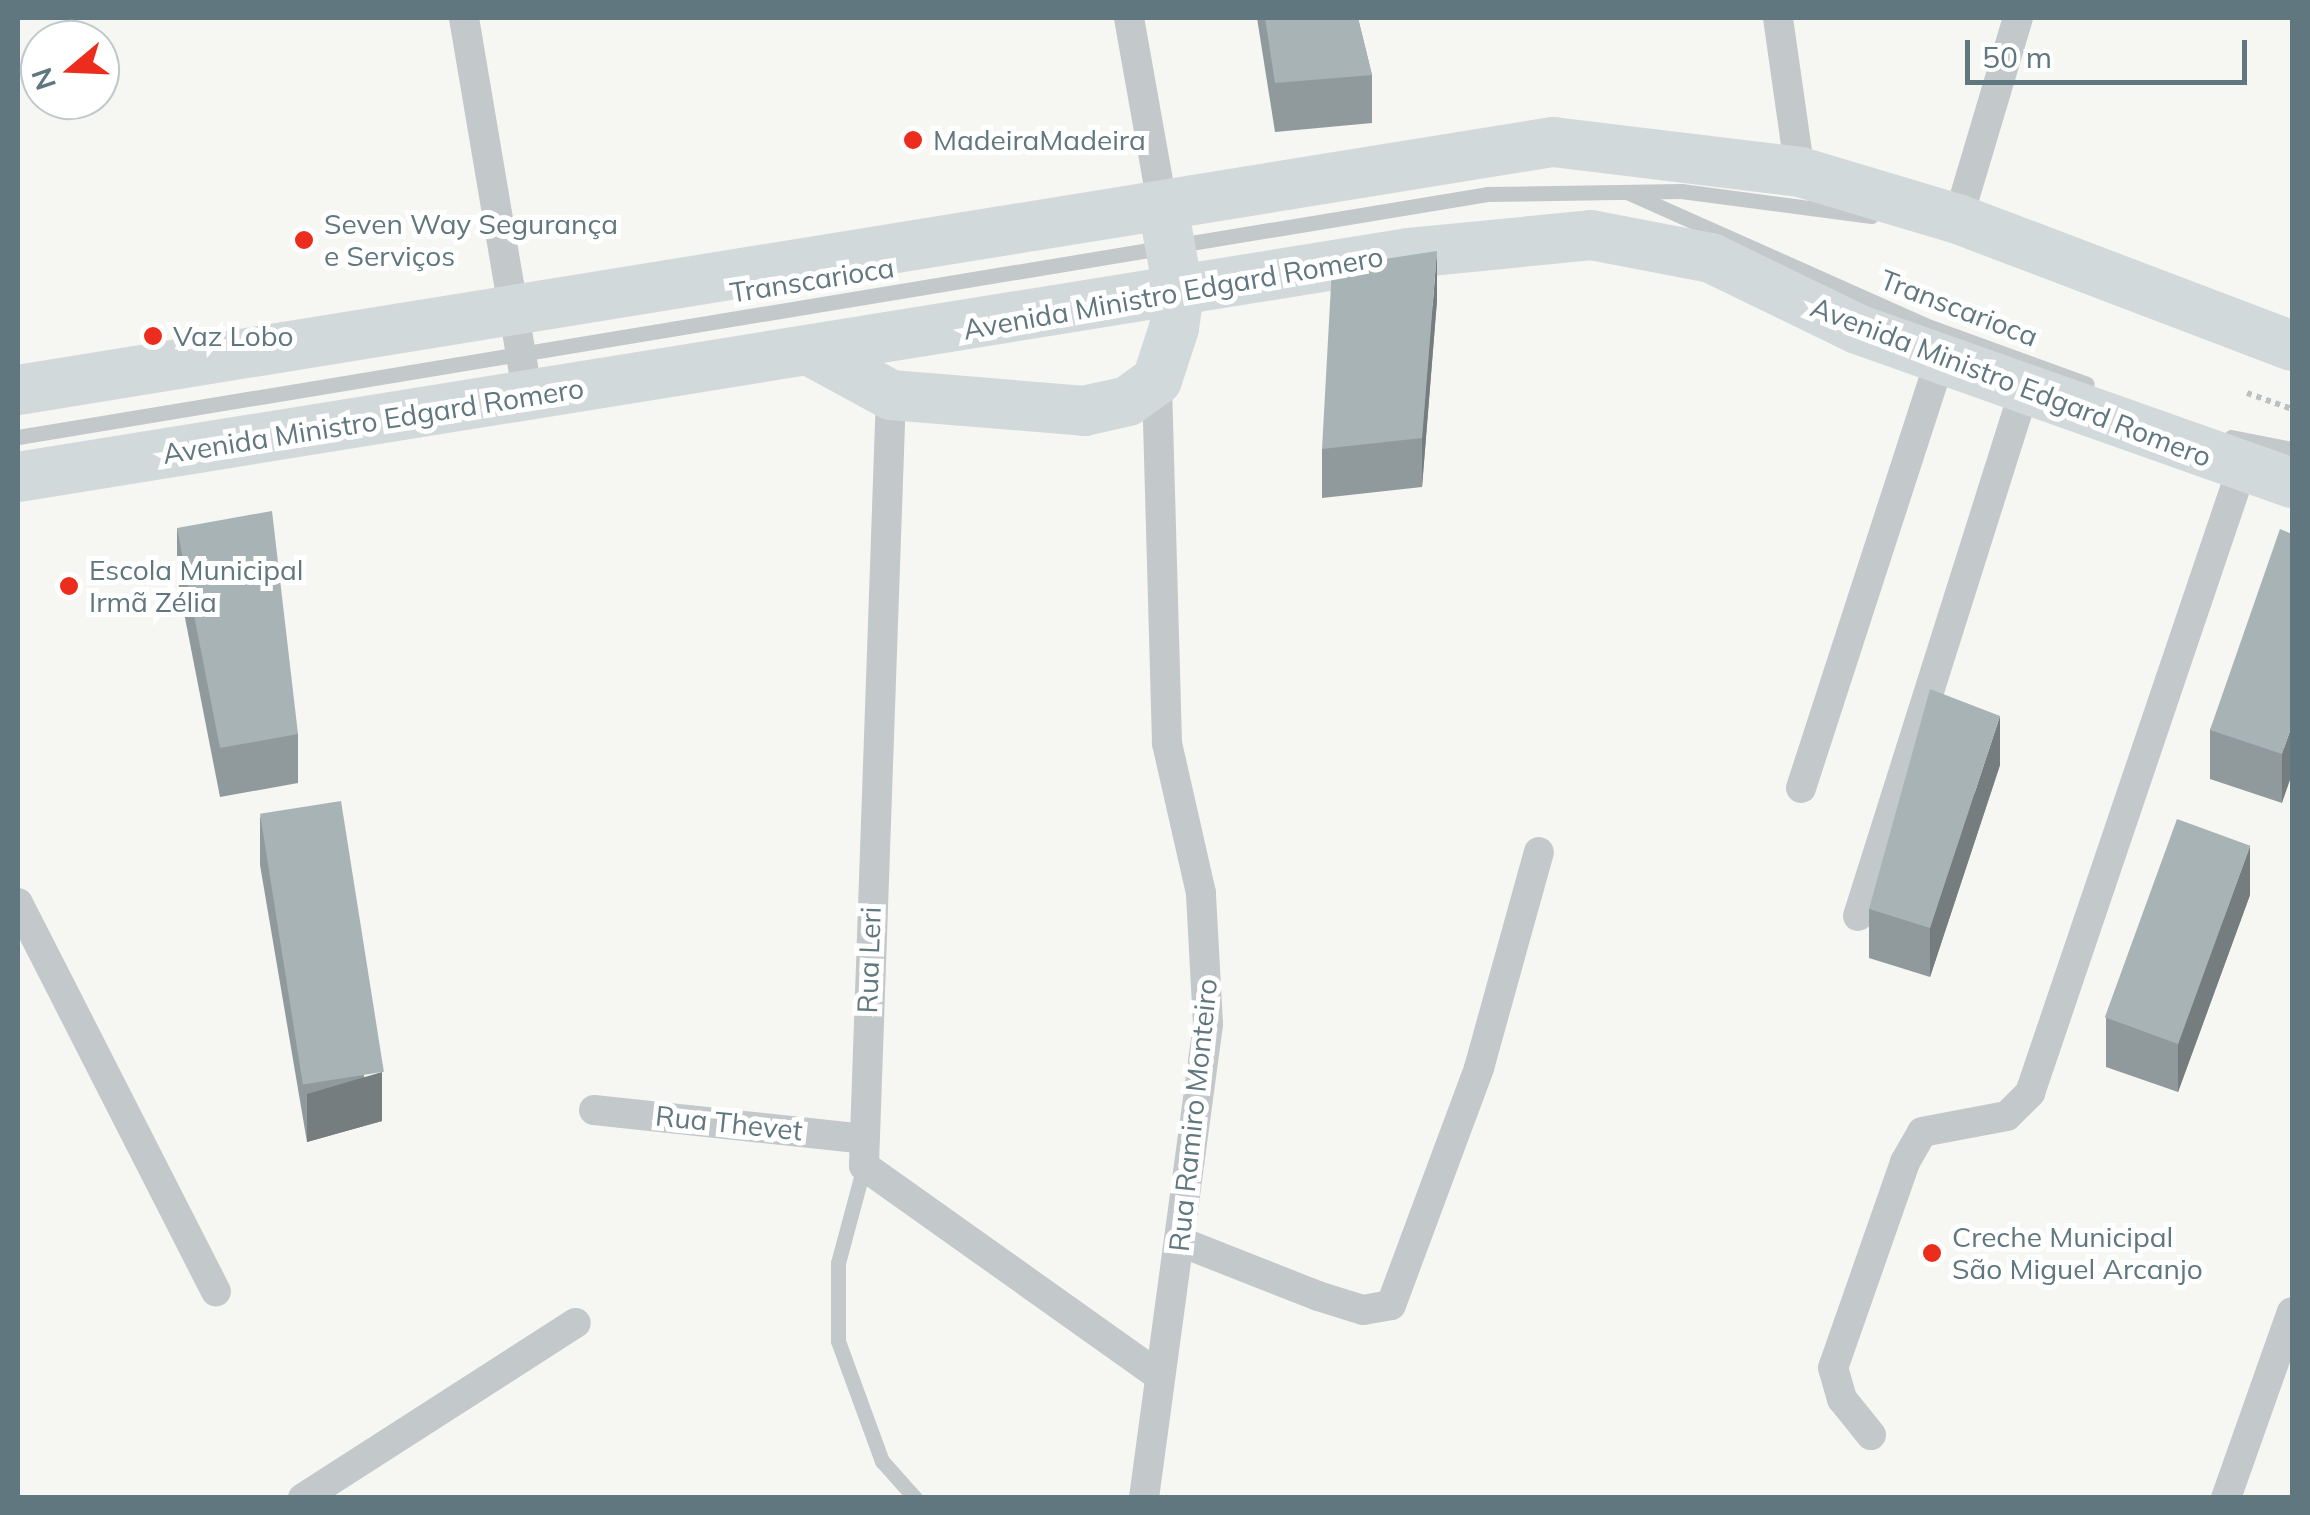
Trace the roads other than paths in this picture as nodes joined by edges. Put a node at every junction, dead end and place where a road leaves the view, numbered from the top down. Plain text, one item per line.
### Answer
1 (464, 18) edge
2 (1129, 18) edge
3 (1778, 18) edge
4 (2018, 18) edge
5 (1800, 172) junction
6 (1616, 188) junction
7 (1958, 219) junction
8 (1170, 250) junction
9 (2292, 346) edge
10 (521, 350) junction
11 (814, 353) junction
12 (1941, 358) junction
13 (2292, 366) edge
14 (1157, 380) junction
15 (2024, 388) junction
16 (18, 390) edge
17 (2107, 392) dead end
18 (890, 395) junction
19 (18, 438) edge
20 (2292, 449) edge
21 (2229, 451) junction
22 (18, 477) edge
23 (2292, 483) edge
24 (1801, 788) dead end
25 (1538, 852) dead end
26 (18, 904) edge
27 (1858, 916) dead end
28 (594, 1110) dead end
29 (864, 1152) junction
30 (1181, 1242) junction
31 (216, 1292) dead end
32 (2292, 1312) edge
33 (576, 1324) dead end
34 (1158, 1374) junction
35 (1870, 1435) dead end
36 (303, 1498) edge
37 (915, 1498) edge
38 (1144, 1498) edge
39 (2226, 1498) edge

1 - 10 street
2 - 8 street
3 - 5 street
4 - 7 street
5 - 7 main road, Avenida Ministro Edgard Romero
5 - 8 main road, Avenida Ministro Edgard Romero
6 - 8 lane, Transcarioca
6 - 13 lane, Transcarioca
6 - 17 lane, Transcarioca
7 - 9 main road, Avenida Ministro Edgard Romero
8 - 10 main road, Avenida Ministro Edgard Romero
8 - 11 main road, Avenida Ministro Edgard Romero
8 - 12 main road, Avenida Ministro Edgard Romero
8 - 14 main road
10 - 11 main road, Avenida Ministro Edgard Romero
10 - 16 main road, Avenida Ministro Edgard Romero
10 - 19 lane
10 - 22 main road, Avenida Ministro Edgard Romero
11 - 18 main road
12 - 15 main road, Avenida Ministro Edgard Romero
12 - 24 street
14 - 18 main road
14 - 30 street, Rua Ramiro Monteiro
15 - 21 main road, Avenida Ministro Edgard Romero
15 - 27 street
18 - 29 street, Rua Leri
20 - 21 lane
21 - 23 main road, Avenida Ministro Edgard Romero
21 - 35 street
25 - 30 street
26 - 31 street
28 - 29 street, Rua Thevet
29 - 34 street
29 - 37 lane
30 - 34 street, Rua Ramiro Monteiro
32 - 39 street
33 - 36 street
34 - 38 street, Rua Ramiro Monteiro

